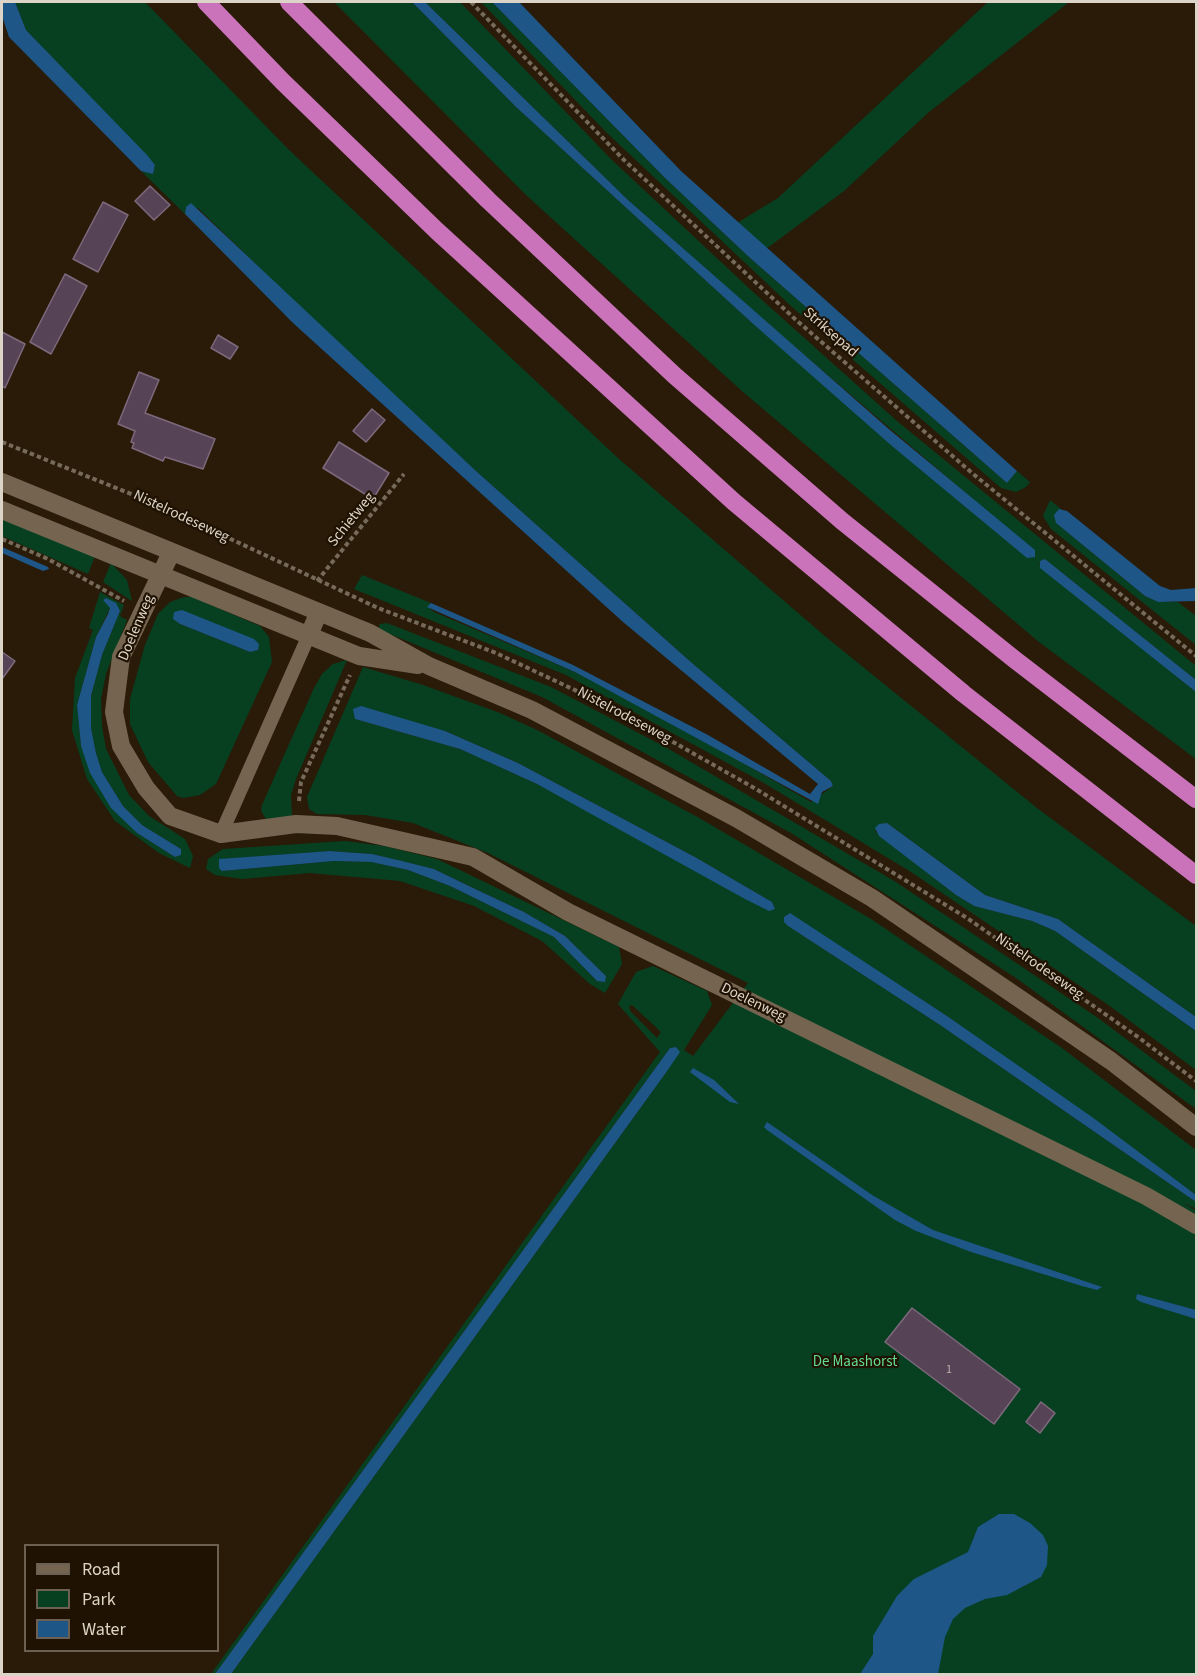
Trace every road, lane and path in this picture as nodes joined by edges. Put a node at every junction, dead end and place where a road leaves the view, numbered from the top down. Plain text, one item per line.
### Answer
1 (206, 2) edge
2 (289, 2) edge
3 (471, 2) edge
4 (2, 442) edge
5 (405, 474) dead end
6 (2, 482) edge
7 (2, 510) edge
8 (2, 539) edge
9 (171, 553) junction
10 (159, 576) junction
11 (317, 581) junction
12 (378, 608) junction
13 (142, 614) junction
14 (318, 614) junction
15 (369, 633) junction
16 (309, 635) junction
17 (359, 656) junction
18 (1197, 656) edge
19 (429, 666) junction
20 (1197, 799) edge
21 (296, 824) junction
22 (221, 834) junction
23 (1197, 875) edge
24 (1197, 1081) edge
25 (1197, 1127) edge
26 (1197, 1225) edge

1 - 23 highway
2 - 20 highway
3 - 18 path, Striksepad
4 - 11 path, Nistelrodeseweg
5 - 11 path, Schietweg
6 - 9 street
7 - 10 street
8 - 13 path
9 - 10 street, Doelenweg
9 - 14 street
10 - 13 street, Doelenweg
10 - 16 street
11 - 12 path, Nistelrodeseweg
12 - 15 path
12 - 24 path, Nistelrodeseweg
13 - 22 street, Doelenweg
14 - 15 street
14 - 16 street
15 - 19 street
16 - 17 street
16 - 22 lane
17 - 19 street
17 - 21 path
19 - 25 street
21 - 22 street, Doelenweg
21 - 26 street, Doelenweg

